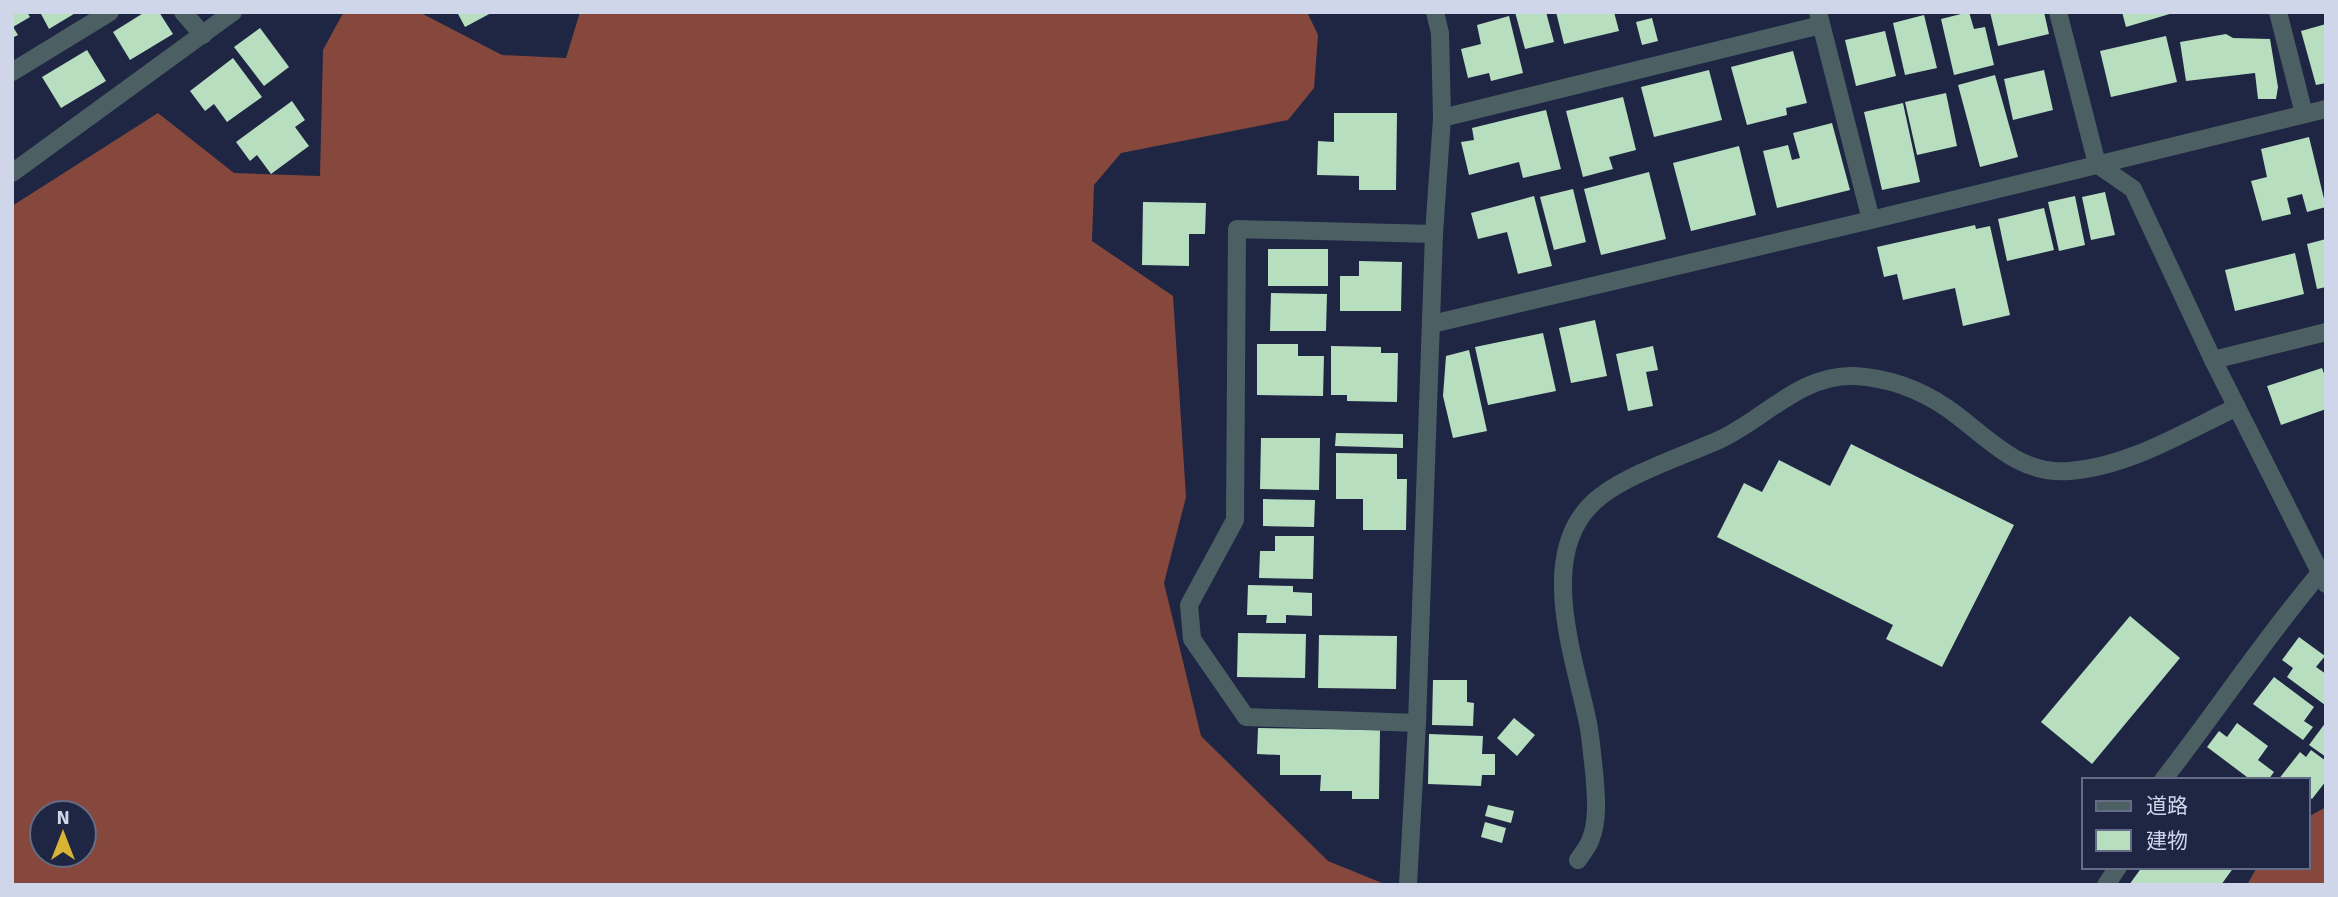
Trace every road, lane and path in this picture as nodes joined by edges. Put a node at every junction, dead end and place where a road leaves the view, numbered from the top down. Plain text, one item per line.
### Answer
1 (110, 12) edge
2 (183, 12) edge
3 (233, 12) edge
4 (1435, 12) edge
5 (2058, 12) edge
6 (2278, 12) edge
7 (1819, 19) edge
8 (204, 35) junction
9 (12, 72) edge
10 (2326, 109) edge
11 (2304, 114) junction
12 (1442, 118) junction
13 (2097, 164) junction
14 (12, 173) edge
15 (1871, 220) junction
16 (1434, 234) junction
17 (1432, 324) junction
18 (2326, 332) edge
19 (2213, 360) junction
20 (2237, 407) junction
21 (2324, 576) edge
22 (1417, 723) junction
23 (2165, 778) edge
24 (1578, 860) dead end
25 (2117, 869) edge
26 (1408, 885) edge
27 (2106, 885) edge

1 - 9 street
2 - 8 street
3 - 8 street
4 - 12 street
5 - 13 street
6 - 11 street
7 - 12 street
7 - 15 street
8 - 14 street
10 - 11 street
11 - 13 street
12 - 16 street
13 - 15 street
13 - 19 street
15 - 17 street
16 - 17 street
16 - 22 street
17 - 22 street
18 - 19 street
19 - 20 street
20 - 21 street
20 - 24 street
21 - 23 street
22 - 26 street
25 - 27 street

